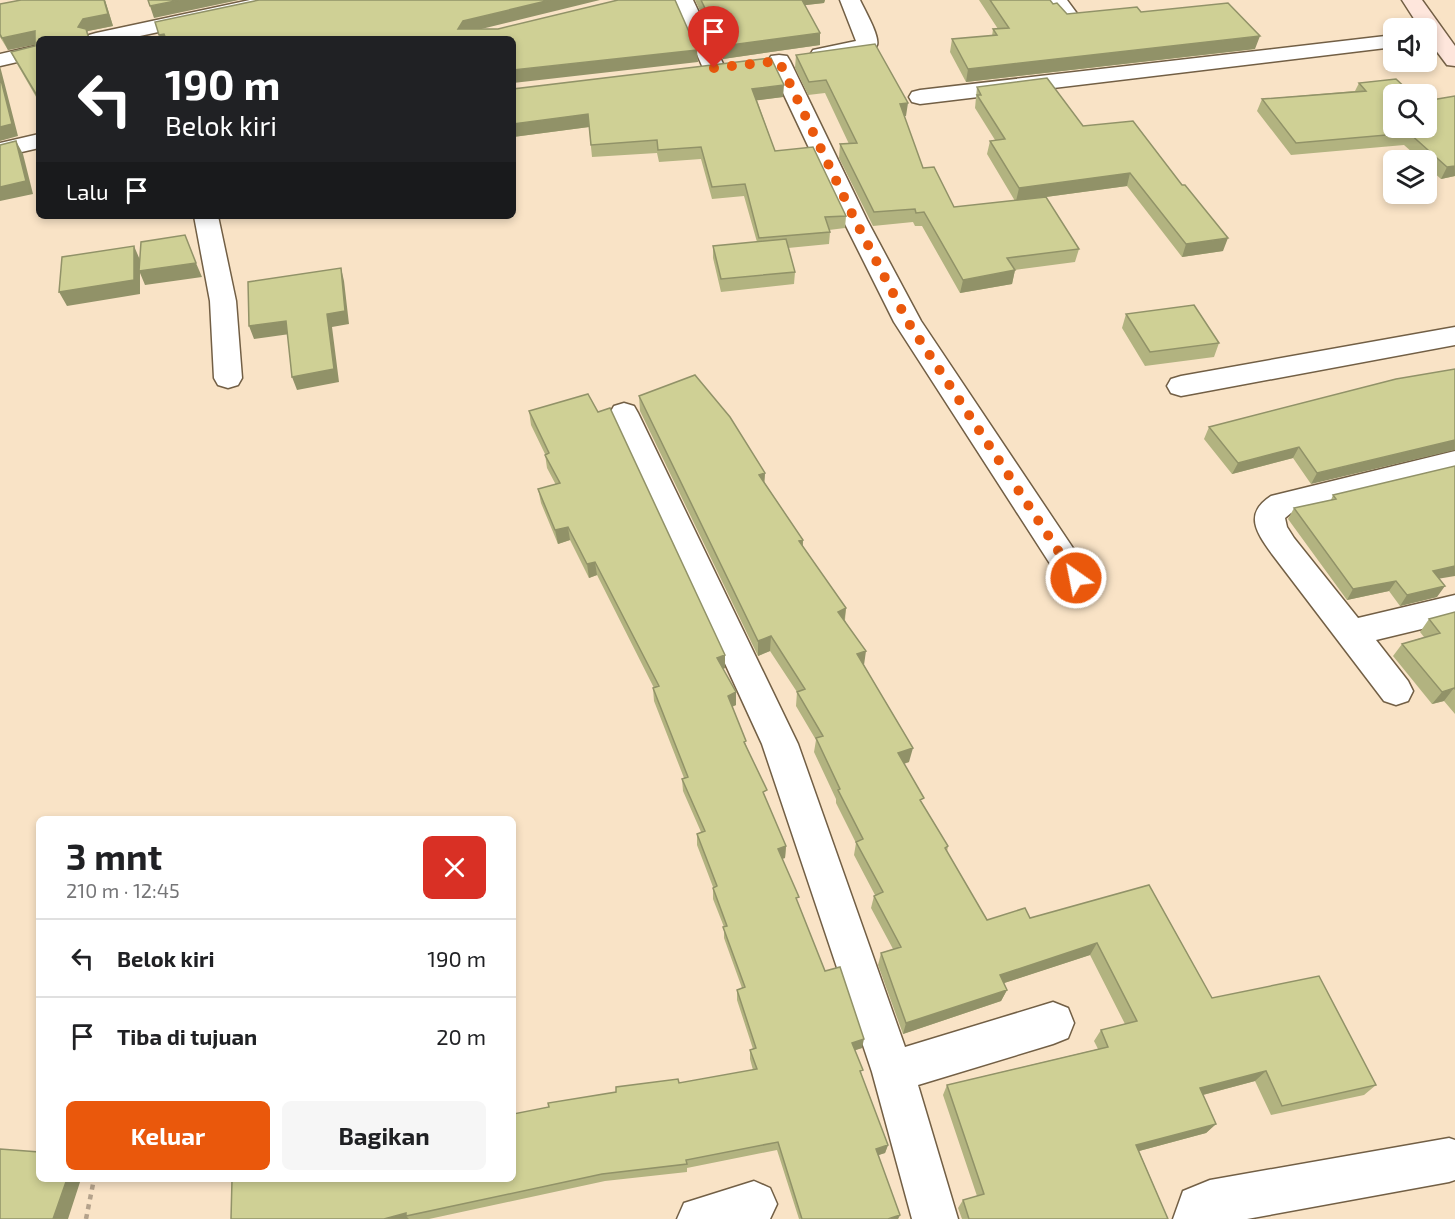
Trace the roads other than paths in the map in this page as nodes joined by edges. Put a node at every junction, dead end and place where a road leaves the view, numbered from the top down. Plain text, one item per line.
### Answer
1 (279, 0) edge
2 (682, 0) edge
3 (850, 0) edge
4 (1056, 0) edge
5 (1412, 0) edge
6 (1421, 18) edge
7 (1071, 19) edge
8 (131, 35) edge
9 (1383, 42) edge
10 (1437, 43) edge
11 (36, 52) edge
12 (0, 60) edge
13 (1455, 60) edge
14 (747, 65) junction
15 (691, 71) edge
16 (920, 98) dead end
17 (36, 142) edge
18 (0, 150) edge
19 (207, 219) edge
20 (1455, 336) edge
21 (228, 378) dead end
22 (1181, 386) dead end
23 (624, 413) dead end
24 (1455, 462) edge
25 (1076, 578) dead end
26 (1455, 608) edge
27 (1352, 633) junction
28 (1395, 691) dead end
29 (1053, 1023) dead end
30 (893, 1072) junction
31 (1449, 1160) dead end
32 (754, 1204) dead end
33 (700, 1219) edge
34 (935, 1219) edge
35 (1196, 1219) edge

1 - 8 street
2 - 14 street
3 - 14 street
4 - 7 street
5 - 6 street
9 - 16 street
10 - 13 street
11 - 12 street
14 - 15 street
14 - 25 street
17 - 18 street
19 - 21 street
20 - 22 street
23 - 30 street
24 - 27 street
26 - 27 street
27 - 28 street
29 - 30 street
30 - 34 street
31 - 35 street
32 - 33 street

